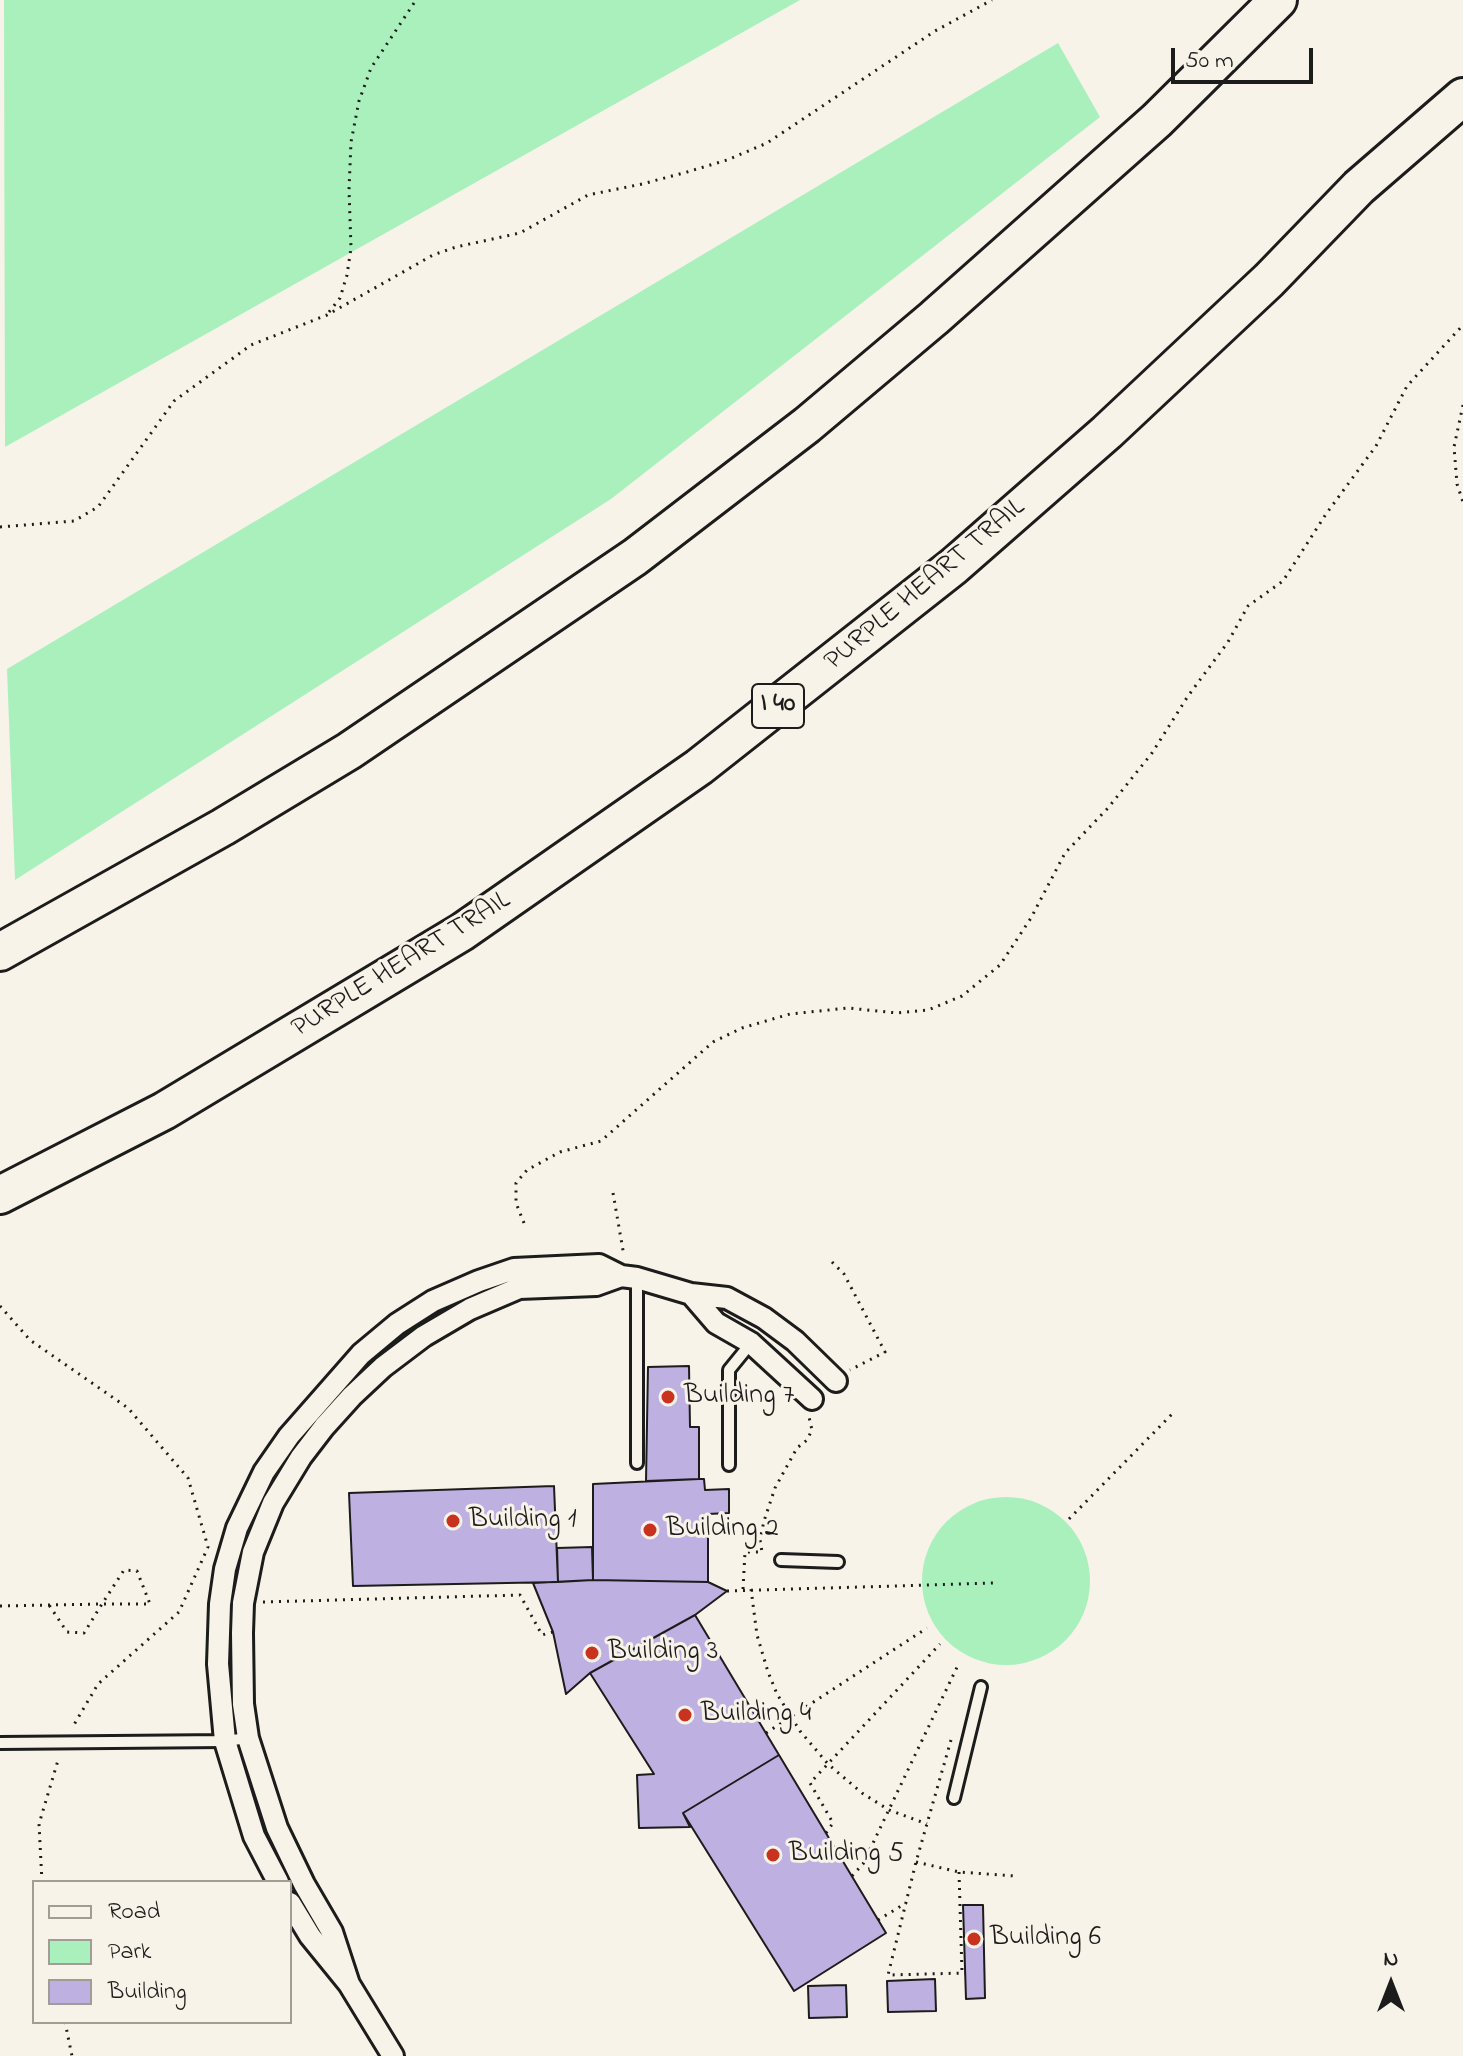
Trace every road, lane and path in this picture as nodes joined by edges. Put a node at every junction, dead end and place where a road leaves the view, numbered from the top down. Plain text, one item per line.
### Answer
1 (416, 0) edge
2 (992, 0) edge
3 (1278, 0) edge
4 (1463, 97) edge
5 (327, 315) junction
6 (1463, 325) edge
7 (1463, 405) edge
8 (1463, 502) edge
9 (0, 527) edge
10 (3, 950) edge
11 (613, 1193) dead end
12 (2, 1194) edge
13 (524, 1223) dead end
14 (832, 1262) dead end
15 (629, 1277) junction
16 (691, 1294) junction
17 (0, 1306) edge
18 (751, 1343) junction
19 (836, 1381) joint
20 (810, 1407) joint
21 (1175, 1411) dead end
22 (637, 1463) dead end
23 (729, 1465) dead end
24 (1069, 1519) dead end
25 (781, 1560) dead end
26 (838, 1562) dead end
27 (994, 1583) dead end
28 (743, 1589) junction
29 (751, 1589) junction
30 (727, 1591) dead end
31 (251, 1603) dead end
32 (102, 1604) junction
33 (49, 1605) junction
34 (0, 1606) edge
35 (927, 1628) dead end
36 (553, 1632) dead end
37 (940, 1644) dead end
38 (959, 1663) dead end
39 (981, 1687) dead end
40 (791, 1716) junction
41 (766, 1733) dead end
42 (248, 1738) junction
43 (951, 1740) dead end
44 (225, 1741) junction
45 (63, 1742) junction
46 (0, 1743) edge
47 (828, 1764) junction
48 (954, 1798) dead end
49 (889, 1810) junction
50 (927, 1824) junction
51 (826, 1833) dead end
52 (916, 1862) junction
53 (959, 1872) junction
54 (852, 1876) dead end
55 (1015, 1876) dead end
56 (42, 1880) edge
57 (277, 1880) edge
58 (906, 1903) junction
59 (292, 1906) edge
60 (878, 1920) dead end
61 (349, 1984) junction
62 (65, 2024) edge
63 (72, 2056) edge
64 (393, 2056) edge

1 - 5 path
2 - 5 path
3 - 10 highway
4 - 12 highway, PURPLE HEART TRAIL / I 40
5 - 9 path
6 - 13 path
7 - 8 path
11 - 15 path
14 - 19 path
15 - 16 street
15 - 22 lane
15 - 42 street
15 - 44 street
16 - 18 street
16 - 19 street
17 - 45 path
18 - 20 street
18 - 23 lane
20 - 28 path
21 - 24 path
25 - 26 lane
27 - 29 path
28 - 29 path
28 - 30 path
29 - 40 path
31 - 36 path
32 - 32 path
32 - 33 path
32 - 33 path
33 - 34 path
35 - 40 path
37 - 47 path
38 - 49 path
39 - 48 lane
40 - 41 path
40 - 47 path
42 - 44 lane
42 - 61 street
43 - 50 path
44 - 45 lane
44 - 57 street
45 - 46 lane
45 - 56 path
47 - 49 path
47 - 51 path
49 - 50 path
49 - 54 path
50 - 52 path
52 - 53 path
52 - 58 path
53 - 55 path
53 - 58 path
58 - 60 path
59 - 61 street
61 - 64 street
62 - 63 path

